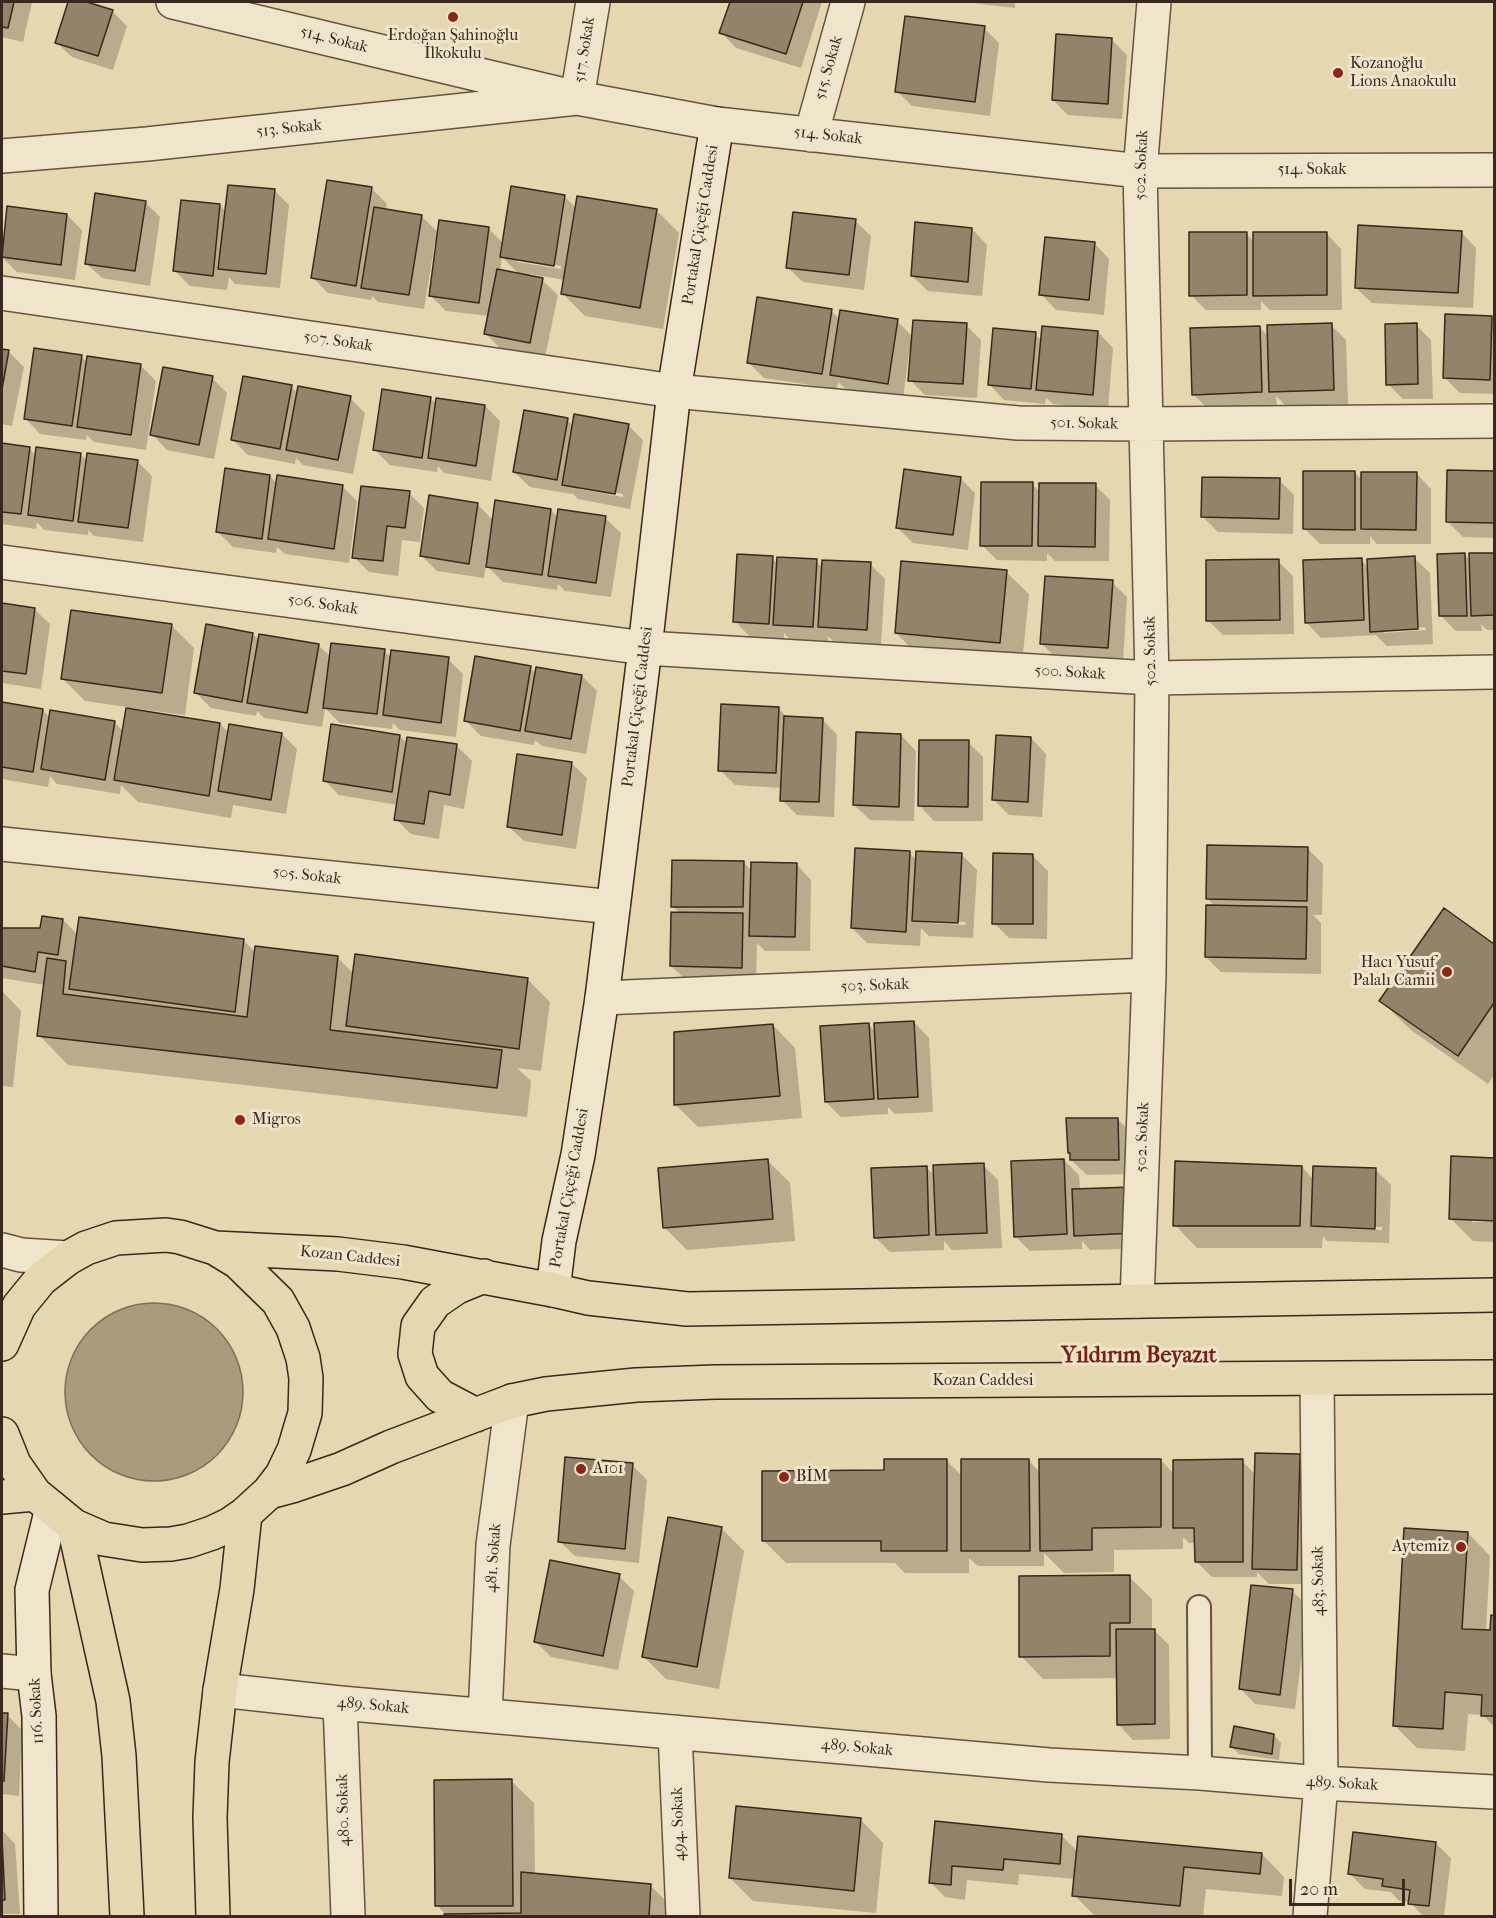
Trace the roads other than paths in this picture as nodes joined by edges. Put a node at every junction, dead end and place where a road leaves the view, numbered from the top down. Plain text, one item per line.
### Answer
1 (173, 2) edge
2 (593, 2) edge
3 (848, 2) edge
4 (1154, 2) edge
5 (577, 98) junction
6 (717, 124) junction
7 (811, 135) junction
8 (2, 156) edge
9 (1494, 170) edge
10 (1140, 171) junction
11 (2, 293) edge
12 (674, 391) junction
13 (1494, 421) edge
14 (1145, 424) junction
15 (2, 562) edge
16 (645, 648) junction
17 (1494, 672) edge
18 (1152, 678) junction
19 (2, 844) edge
20 (613, 907) junction
21 (1149, 975) junction
22 (602, 998) junction
23 (215, 1248) junction
24 (2, 1250) edge
25 (68, 1258) junction
26 (484, 1276) junction
27 (41, 1280) junction
28 (2, 1289) edge
29 (553, 1290) junction
30 (1494, 1296) edge
31 (1137, 1301) junction
32 (2, 1344) edge
33 (1494, 1377) edge
34 (1317, 1378) junction
35 (512, 1401) junction
36 (476, 1415) junction
37 (2, 1434) edge
38 (269, 1492) junction
39 (2, 1497) edge
40 (54, 1509) junction
41 (245, 1514) junction
42 (1199, 1607) dead end
43 (2, 1671) edge
44 (34, 1674) junction
45 (220, 1690) junction
46 (340, 1703) junction
47 (485, 1715) junction
48 (675, 1732) junction
49 (1200, 1773) junction
50 (1321, 1783) junction
51 (1494, 1792) edge
52 (41, 1917) edge
53 (127, 1917) edge
54 (213, 1917) edge
55 (348, 1917) edge
56 (683, 1917) edge
57 (1310, 1917) edge

1 - 5 street, 514. Sokak
2 - 5 street, 517. Sokak
3 - 7 street, 515. Sokak
4 - 10 street, 502. Sokak
5 - 6 street, 514. Sokak
5 - 8 street, 513. Sokak
6 - 7 street, 514. Sokak
6 - 12 street, Portakal Çiçeği Caddesi
7 - 10 street, 514. Sokak
9 - 10 street, 514. Sokak
10 - 14 street, 502. Sokak
11 - 12 street, 507. Sokak
12 - 14 street, 501. Sokak
12 - 16 street, Portakal Çiçeği Caddesi
13 - 14 street, 501. Sokak
14 - 18 street, 502. Sokak
15 - 16 street, 506. Sokak
16 - 18 street, 500. Sokak
16 - 20 street, Portakal Çiçeği Caddesi
17 - 18 street, 500. Sokak
18 - 21 street, 502. Sokak
19 - 20 street, 505. Sokak
20 - 22 street, Portakal Çiçeği Caddesi
21 - 22 street, 503. Sokak
21 - 31 street, 502. Sokak
22 - 29 street, Portakal Çiçeği Caddesi
23 - 25 highway
23 - 26 highway, Kozan Caddesi
23 - 38 highway
24 - 25 street
25 - 27 highway
26 - 29 highway, Kozan Caddesi
26 - 36 highway
27 - 28 highway
27 - 32 highway
29 - 31 highway, Kozan Caddesi
30 - 31 highway, Kozan Caddesi
33 - 34 highway, Kozan Caddesi
34 - 35 highway, Kozan Caddesi
34 - 50 street, 483. Sokak
35 - 36 highway, Kozan Caddesi
35 - 47 street, 481. Sokak
36 - 38 highway, Kozan Caddesi
37 - 40 highway
38 - 41 highway
39 - 40 highway
40 - 41 highway
40 - 44 street, 116. Sokak
40 - 53 highway
41 - 45 highway
42 - 49 lane
43 - 44 street
44 - 52 street, 116. Sokak
45 - 46 street, 489. Sokak
45 - 54 highway
46 - 47 street, 489. Sokak
46 - 55 street, 480. Sokak
47 - 48 street, 489. Sokak
48 - 49 street, 489. Sokak
48 - 56 street, 494. Sokak
49 - 50 street, 489. Sokak
50 - 51 street, 489. Sokak
50 - 57 street, 483. Sokak

